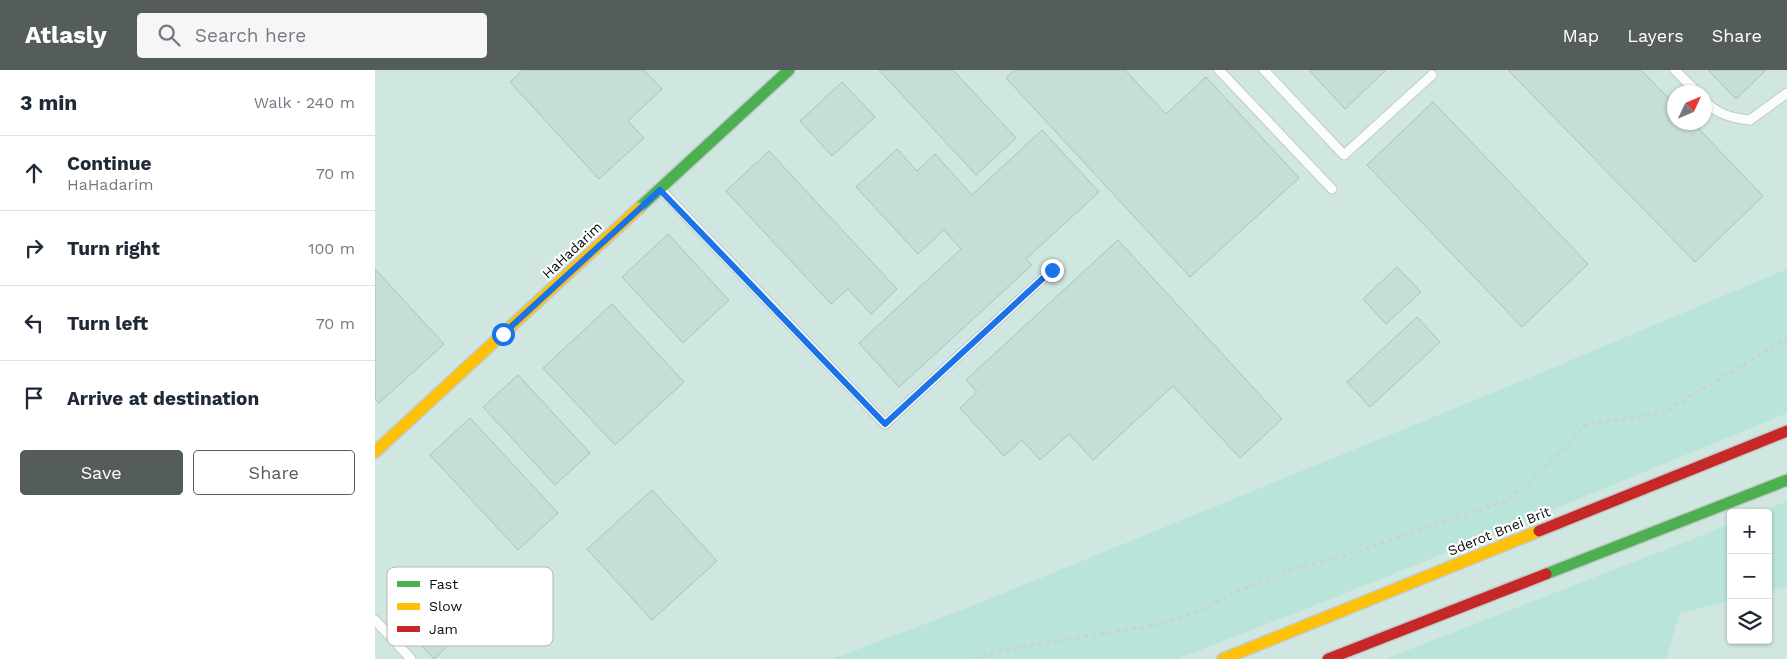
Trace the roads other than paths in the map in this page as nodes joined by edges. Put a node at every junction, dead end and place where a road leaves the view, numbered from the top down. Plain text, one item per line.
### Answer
1 (789, 70) edge
2 (1219, 70) edge
3 (1264, 70) edge
4 (1675, 70) edge
5 (1432, 75) dead end
6 (1690, 85) edge
7 (1787, 93) edge
8 (1712, 109) edge
9 (1332, 189) dead end
10 (660, 190) junction
11 (1052, 270) dead end
12 (1787, 431) edge
13 (375, 452) edge
14 (1787, 480) edge
15 (375, 620) edge
16 (387, 633) edge
17 (399, 646) edge
18 (411, 659) edge
19 (1223, 659) edge
20 (1328, 659) edge

1 - 10 main road, HaHadarim
2 - 9 lane
3 - 5 lane
4 - 6 lane
7 - 8 lane
10 - 11 lane
10 - 13 main road, HaHadarim
12 - 19 main road, Sderot Bnei Brit
14 - 20 main road
15 - 16 lane
17 - 18 lane

